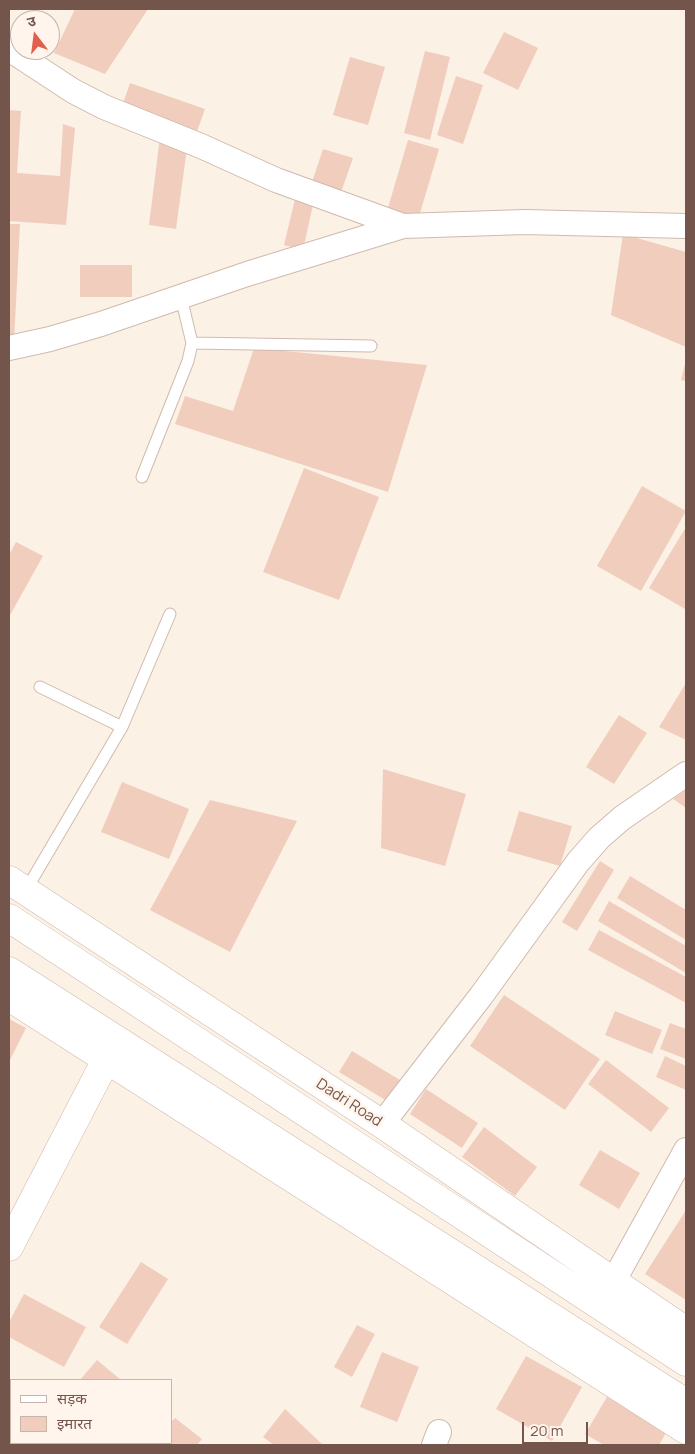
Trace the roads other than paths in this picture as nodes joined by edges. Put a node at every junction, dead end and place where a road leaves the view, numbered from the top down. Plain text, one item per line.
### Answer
1 (9, 48) edge
2 (403, 226) junction
3 (686, 226) edge
4 (181, 297) junction
5 (192, 343) junction
6 (371, 346) dead end
7 (9, 348) edge
8 (142, 477) dead end
9 (170, 614) dead end
10 (40, 687) dead end
11 (122, 727) junction
12 (686, 774) edge
13 (17, 885) edge
14 (9, 918) edge
15 (9, 971) edge
16 (9, 997) edge
17 (106, 1060) junction
18 (382, 1124) junction
19 (686, 1150) edge
20 (9, 1247) edge
21 (613, 1282) junction
22 (686, 1331) edge
23 (686, 1362) edge
24 (686, 1402) edge
25 (686, 1430) edge

1 - 2 street
2 - 3 street
2 - 4 street
4 - 5 lane
4 - 7 street
5 - 6 lane
5 - 8 lane
9 - 11 lane
10 - 11 lane
11 - 13 lane
12 - 18 street
13 - 18 street, Dadri Road
14 - 23 street
15 - 24 street
16 - 17 street
17 - 20 street
17 - 25 street
18 - 21 street, Dadri Road
19 - 21 street
21 - 22 street, Dadri Road

